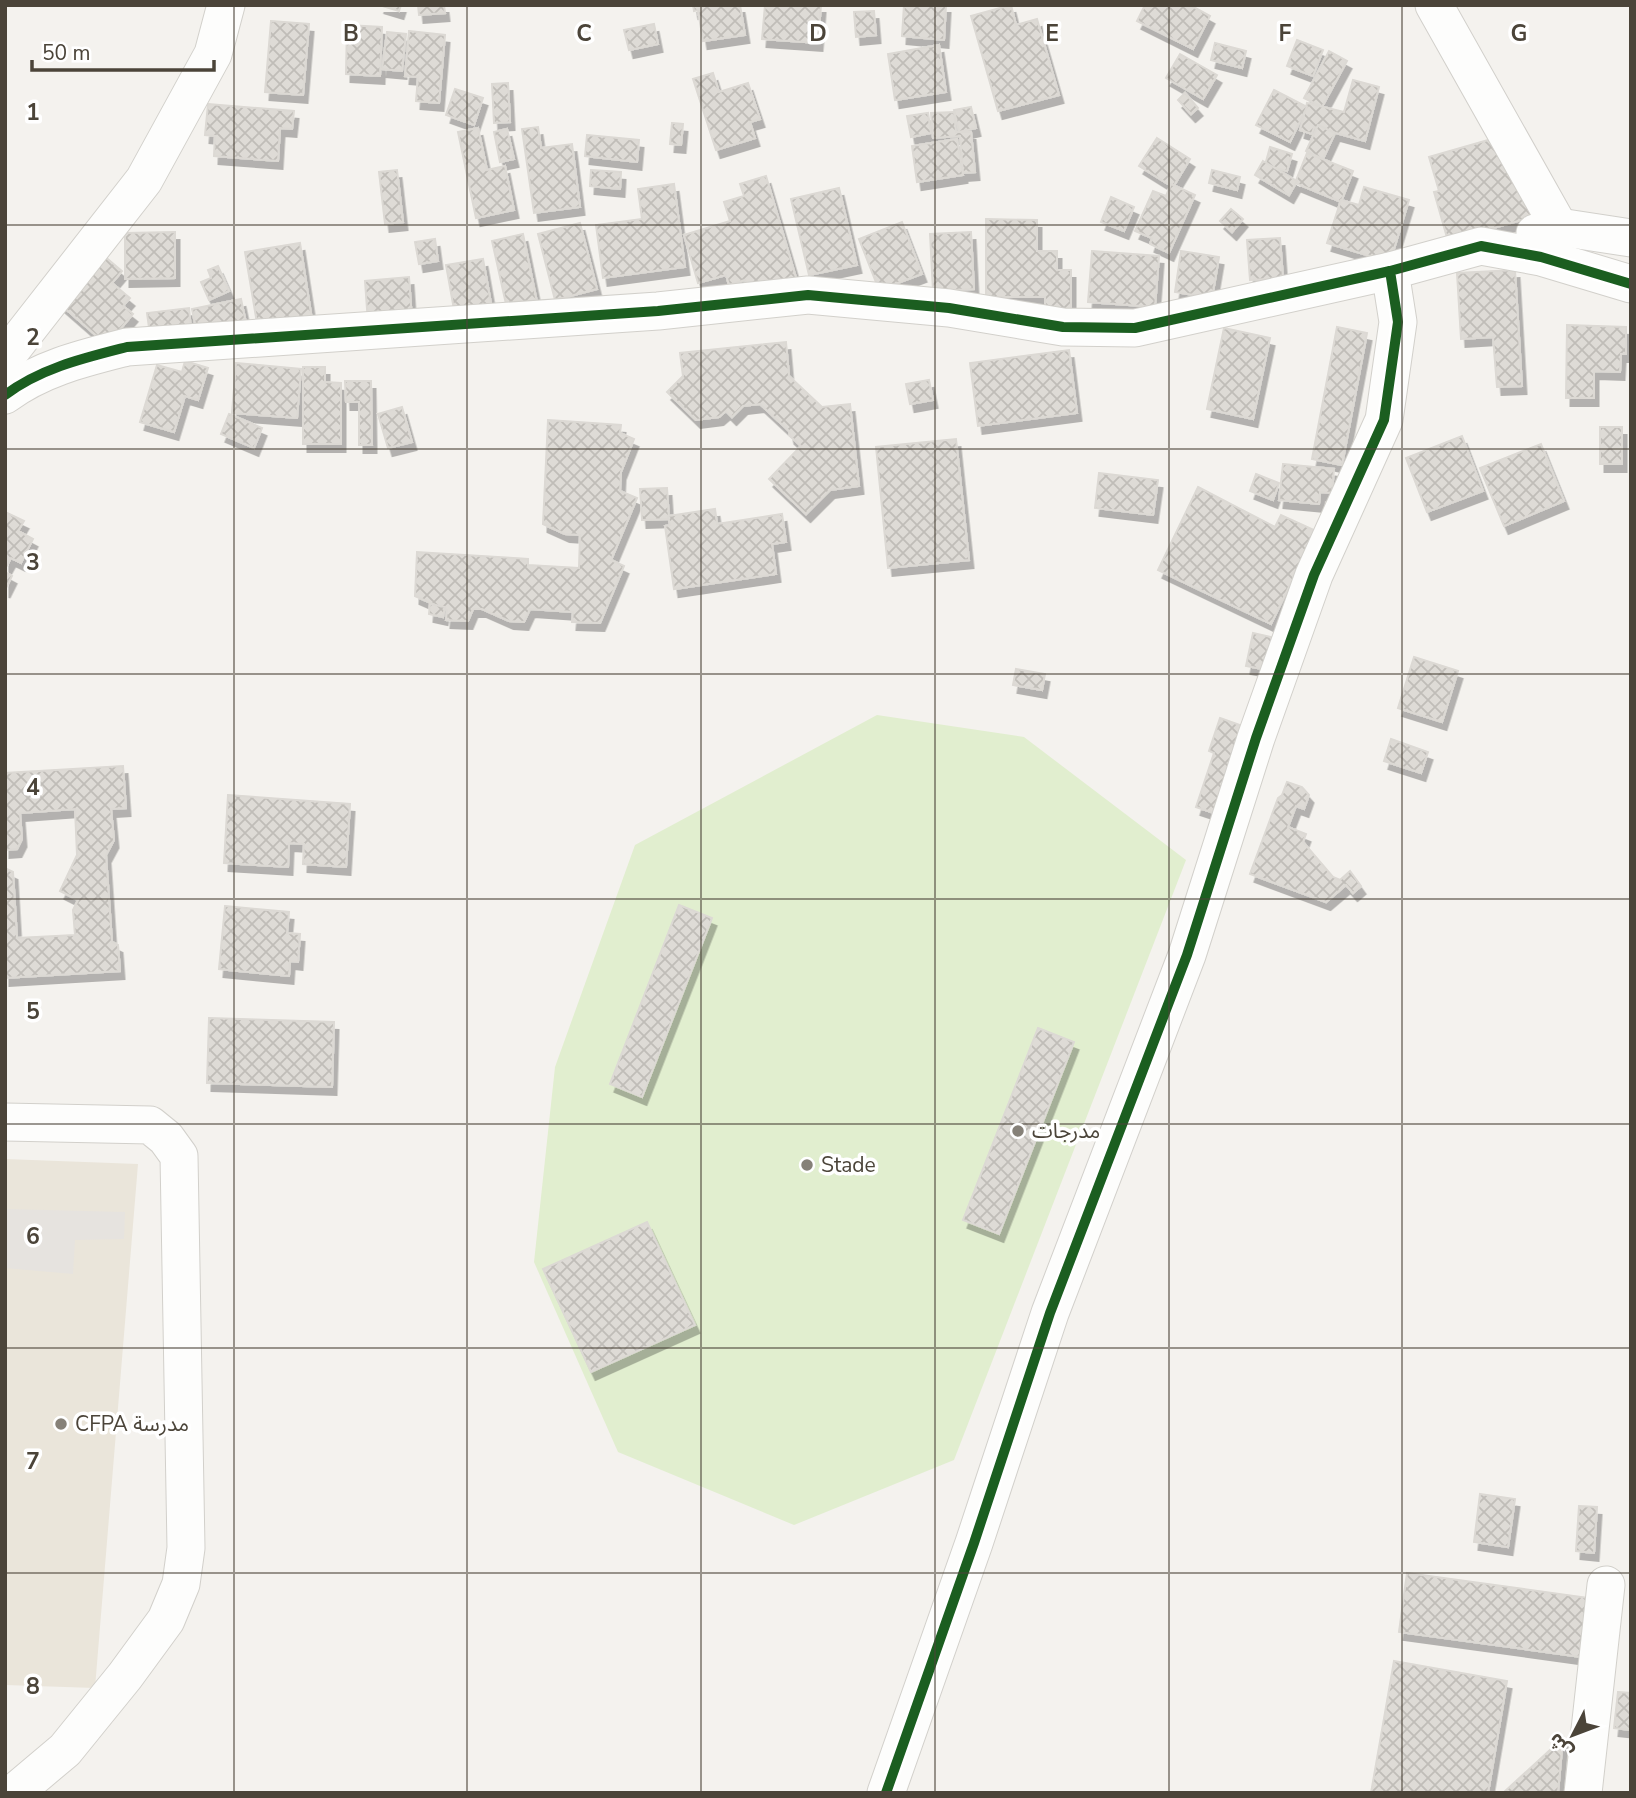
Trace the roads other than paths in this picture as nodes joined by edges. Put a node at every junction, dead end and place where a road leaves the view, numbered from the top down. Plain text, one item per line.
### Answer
1 (226, 5) edge
2 (1434, 5) edge
3 (1559, 227) junction
4 (1631, 238) edge
5 (1481, 246) junction
6 (1390, 271) junction
7 (1631, 285) edge
8 (5, 358) edge
9 (5, 395) edge
10 (5, 1122) edge
11 (1606, 1585) dead end
12 (14, 1793) edge
13 (886, 1793) edge
14 (1583, 1793) edge

1 - 8 street
2 - 3 street
3 - 4 street
3 - 5 street
5 - 6 street
5 - 7 street
6 - 9 street
6 - 13 street
10 - 12 street
11 - 14 street

